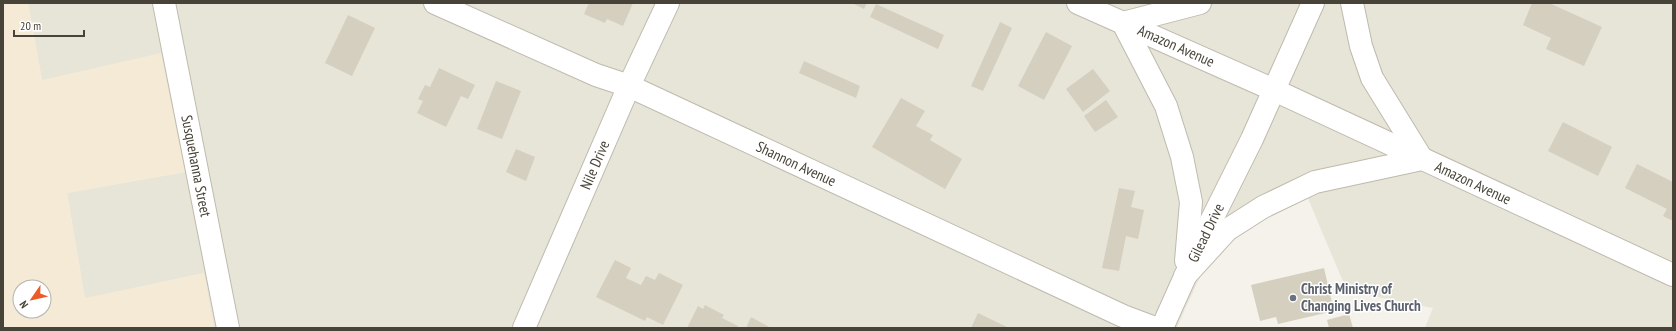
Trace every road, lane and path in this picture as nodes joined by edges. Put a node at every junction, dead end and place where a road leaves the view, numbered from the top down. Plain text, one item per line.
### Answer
1 (164, 3) edge
2 (435, 3) edge
3 (668, 3) edge
4 (1078, 3) edge
5 (1200, 3) edge
6 (1313, 3) edge
7 (1352, 3) edge
8 (1123, 23) junction
9 (629, 86) junction
10 (1274, 90) junction
11 (1422, 159) junction
12 (1673, 275) edge
13 (1185, 276) junction
14 (228, 328) edge
15 (524, 328) edge
16 (1155, 328) edge
17 (1162, 328) edge

1 - 14 street, Susquehanna Street
2 - 9 street, Shannon Avenue
3 - 9 street, Nile Drive
4 - 8 street, Amazon Avenue
5 - 8 street
6 - 10 street
7 - 11 street
8 - 10 street, Amazon Avenue
8 - 13 street
9 - 15 street, Nile Drive
9 - 16 street, Shannon Avenue
10 - 11 street, Amazon Avenue
10 - 13 street, Gilead Drive
11 - 12 street, Amazon Avenue
11 - 13 street
13 - 17 street, Gilead Drive

